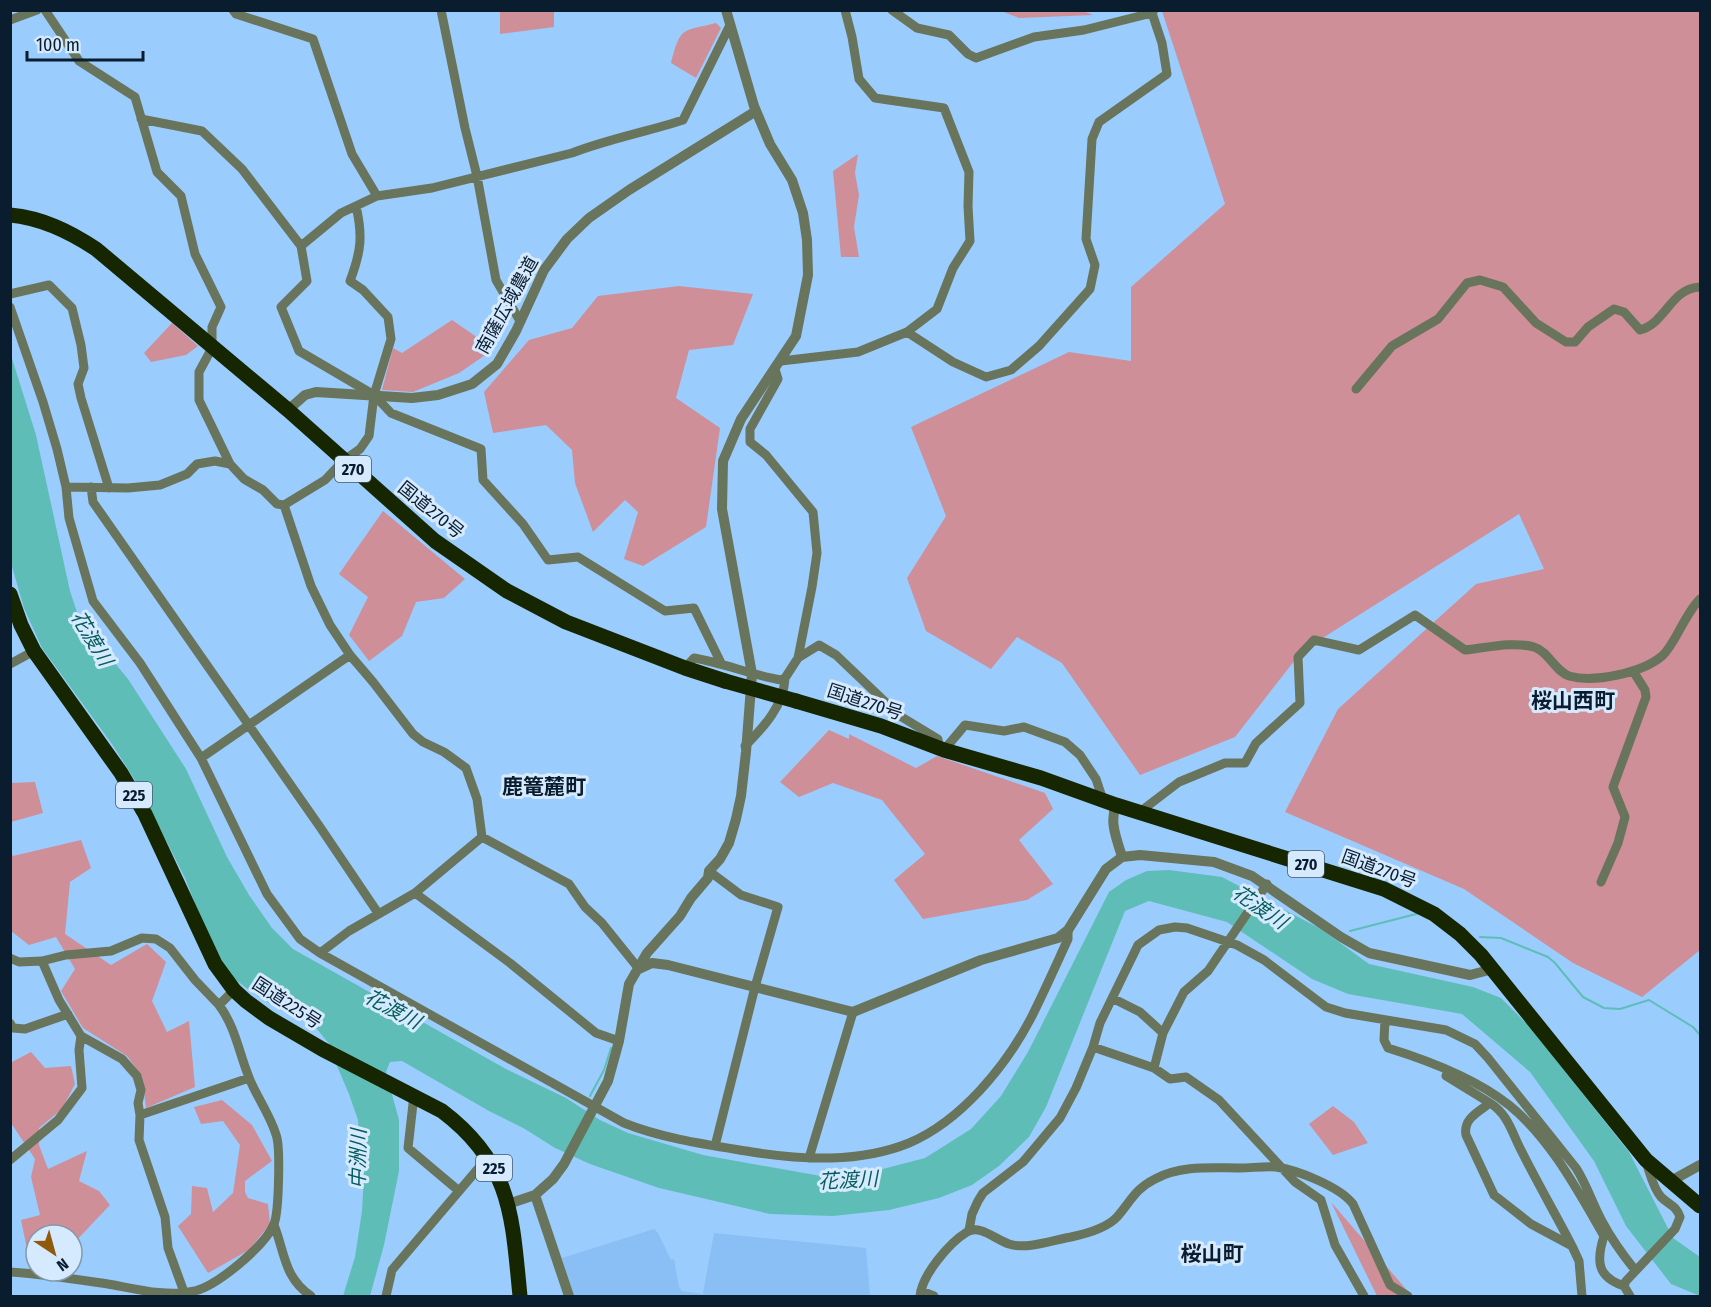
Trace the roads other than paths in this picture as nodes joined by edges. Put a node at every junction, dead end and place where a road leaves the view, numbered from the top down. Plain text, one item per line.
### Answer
1 (37, 10) edge
2 (45, 10) edge
3 (233, 10) edge
4 (441, 10) edge
5 (726, 10) edge
6 (845, 10) edge
7 (892, 10) edge
8 (1153, 11) edge
9 (10, 20) edge
10 (730, 25) junction
11 (756, 111) junction
12 (141, 119) junction
13 (477, 176) junction
14 (377, 196) junction
15 (356, 206) junction
16 (10, 215) edge
17 (301, 246) junction
18 (1701, 286) edge
19 (10, 294) edge
20 (10, 307) edge
21 (519, 321) junction
22 (907, 332) junction
23 (212, 348) junction
24 (778, 365) junction
25 (1356, 389) dead end
26 (374, 395) junction
27 (288, 410) junction
28 (343, 461) junction
29 (230, 464) junction
30 (91, 487) junction
31 (66, 488) junction
32 (109, 488) junction
33 (284, 506) junction
34 (10, 594) edge
35 (1701, 599) edge
36 (34, 651) junction
37 (350, 655) junction
38 (798, 658) junction
39 (721, 663) junction
40 (10, 664) edge
41 (685, 668) junction
42 (1633, 671) junction
43 (752, 674) junction
44 (785, 678) junction
45 (250, 726) junction
46 (745, 746) junction
47 (942, 749) junction
48 (201, 759) junction
49 (1110, 802) junction
50 (1141, 812) junction
51 (482, 837) junction
52 (1122, 857) junction
53 (709, 871) junction
54 (1601, 882) dead end
55 (1264, 888) junction
56 (415, 893) junction
57 (378, 913) junction
58 (1068, 930) junction
59 (1229, 938) junction
60 (320, 953) junction
61 (10, 958) edge
62 (42, 961) junction
63 (639, 969) junction
64 (1493, 969) junction
65 (755, 987) junction
66 (234, 990) junction
67 (1112, 998) junction
68 (219, 1005) junction
69 (853, 1012) junction
70 (68, 1014) junction
71 (1385, 1020) junction
72 (10, 1023) edge
73 (1163, 1033) junction
74 (81, 1036) junction
75 (619, 1041) junction
76 (1093, 1047) junction
77 (1154, 1068) junction
78 (1448, 1070) junction
79 (249, 1078) junction
80 (414, 1095) junction
81 (1490, 1103) junction
82 (595, 1109) junction
83 (140, 1115) junction
84 (715, 1146) junction
85 (488, 1157) junction
86 (809, 1158) junction
87 (10, 1160) edge
88 (1646, 1160) junction
89 (1701, 1165) edge
90 (1286, 1170) junction
91 (1671, 1181) junction
92 (459, 1191) junction
93 (536, 1195) junction
94 (508, 1204) junction
95 (1701, 1206) edge
96 (274, 1225) junction
97 (969, 1230) junction
98 (1572, 1246) junction
99 (1636, 1268) junction
100 (10, 1272) edge
101 (114, 1286) junction
102 (1624, 1286) junction
103 (184, 1292) junction
104 (920, 1294) edge
105 (111, 1296) edge
106 (311, 1296) edge
107 (386, 1296) edge
108 (520, 1296) edge
109 (568, 1296) edge
110 (934, 1296) edge
111 (1364, 1296) edge
112 (1408, 1296) edge
113 (1582, 1296) edge
114 (1630, 1296) edge

1 - 9 street
2 - 12 street
3 - 14 street
4 - 13 street
5 - 10 street
6 - 22 street
7 - 8 street
8 - 22 street
10 - 11 street
10 - 13 street
11 - 21 street, 南薩広域農道
11 - 24 street
12 - 17 street
12 - 23 street
13 - 14 street
13 - 21 street
14 - 15 street
15 - 17 street
15 - 26 street
16 - 23 highway, 国道270号 / 270
17 - 26 street
18 - 25 street
19 - 32 street
20 - 31 street
21 - 26 street, 南薩広域農道
22 - 24 street
23 - 27 highway, 国道270号 / 270
23 - 29 street
24 - 38 street
24 - 43 street
26 - 27 street, 南薩広域農道
26 - 28 street
26 - 39 street
27 - 28 highway, 国道270号 / 270
28 - 33 street
28 - 41 highway, 国道270号 / 270
29 - 32 street
29 - 33 street
30 - 31 street
30 - 32 street
30 - 45 street
31 - 48 street
33 - 37 street
34 - 36 highway, 国道225号 / 225
35 - 42 street
36 - 40 street
36 - 66 highway, 国道225号 / 225
37 - 45 street
37 - 51 street
38 - 44 street
38 - 47 street
39 - 41 street
39 - 43 street
41 - 47 highway, 国道270号 / 270, bridge
42 - 50 street
42 - 54 street
43 - 44 street
43 - 46 street
44 - 46 street
45 - 48 street
45 - 57 street
46 - 53 street
47 - 49 highway, 国道270号 / 270
47 - 49 street
48 - 60 street
49 - 50 highway, 国道270号 / 270
49 - 52 street
50 - 64 highway, 国道270号 / 270
51 - 56 street
51 - 63 street
52 - 55 street
52 - 58 street
53 - 63 street
53 - 65 street
55 - 59 street
55 - 64 street
56 - 57 street
56 - 75 street
57 - 60 street
58 - 69 street
58 - 86 street
59 - 67 street
59 - 71 street
59 - 73 street
60 - 82 street
61 - 62 street
62 - 68 street
62 - 70 street
63 - 65 street
63 - 75 street
64 - 88 highway, 国道270号 / 270
65 - 69 street
65 - 84 street
66 - 68 street
66 - 80 highway, 国道225号 / 225
67 - 73 street
67 - 76 street
68 - 79 street
69 - 86 street
70 - 72 street
70 - 74 street
71 - 78 street
71 - 99 street
73 - 77 street
74 - 83 street
74 - 87 street
75 - 82 street
76 - 77 street
76 - 97 street
77 - 90 street
78 - 81 street
78 - 102 street
79 - 83 street
79 - 96 street
80 - 85 highway, 国道225号 / 225
80 - 92 street
81 - 98 street
81 - 98 street
82 - 84 street
82 - 93 street
83 - 103 street
84 - 86 street
85 - 92 street
85 - 94 highway, 国道225号 / 225
88 - 91 highway, 国道270号 / 270
88 - 99 street
89 - 91 street
90 - 97 street
90 - 111 street
90 - 112 street
91 - 95 highway, 国道270号 / 270
92 - 107 street
93 - 94 street
93 - 109 street
94 - 108 highway, 国道225号 / 225
96 - 103 street
96 - 106 street
97 - 104 street
98 - 113 street
99 - 102 street
100 - 101 street
101 - 103 street
101 - 105 street
102 - 114 street
104 - 110 street

